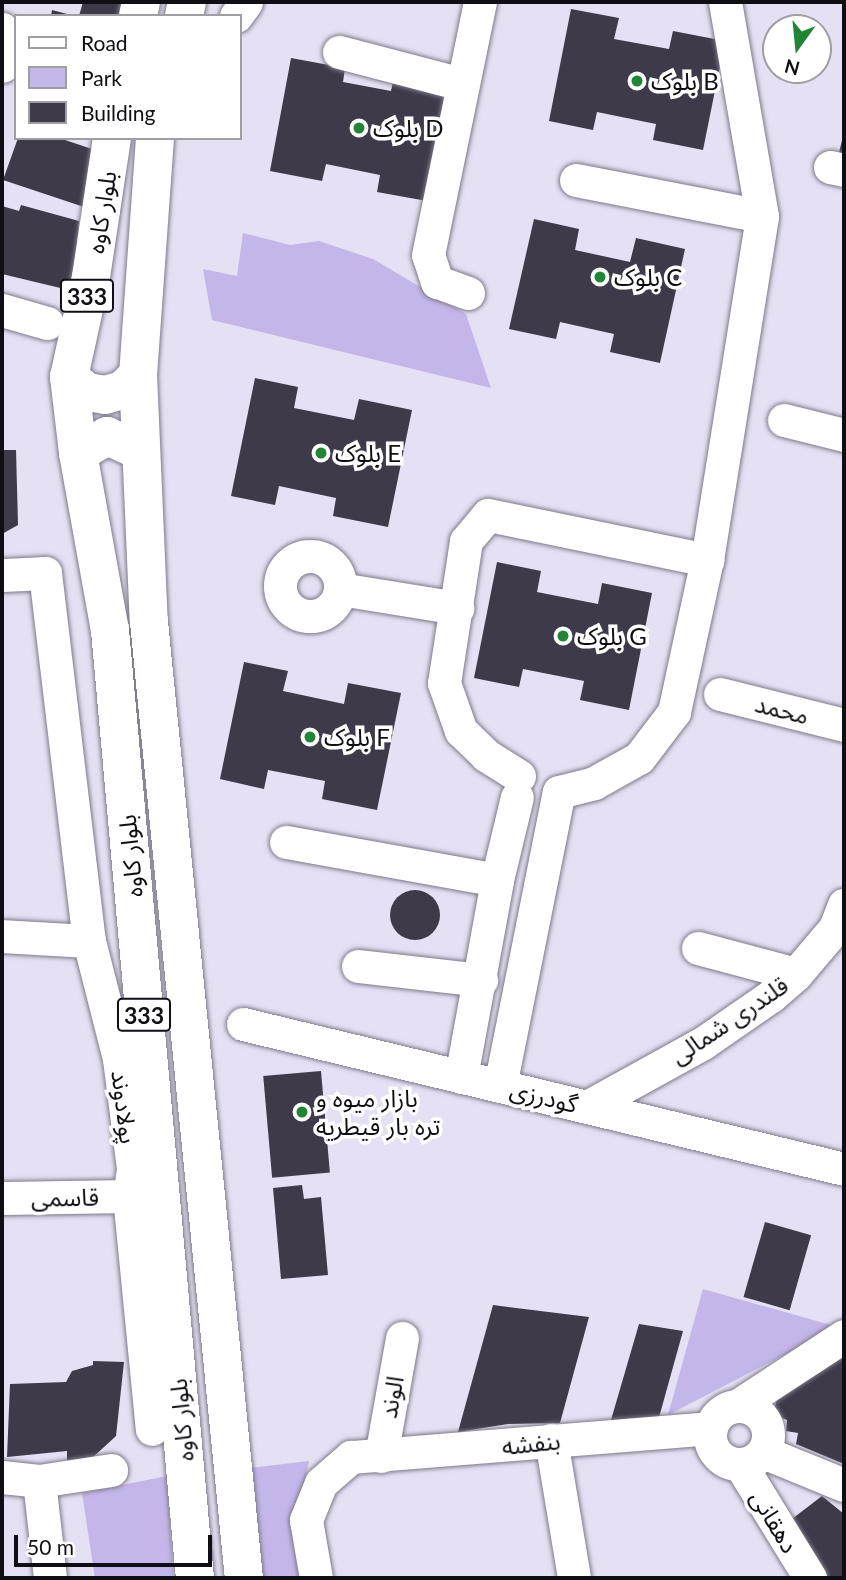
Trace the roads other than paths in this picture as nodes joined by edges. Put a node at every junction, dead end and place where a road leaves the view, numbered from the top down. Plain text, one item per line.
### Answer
1 (480, 2) edge
2 (725, 2) edge
3 (2, 29) edge
4 (339, 52) dead end
5 (2, 66) edge
6 (462, 83) junction
7 (112, 140) edge
8 (156, 140) edge
9 (576, 180) dead end
10 (762, 216) junction
11 (468, 292) dead end
12 (2, 310) edge
13 (47, 323) dead end
14 (138, 375) junction
15 (69, 377) junction
16 (784, 420) dead end
17 (844, 435) edge
18 (141, 451) junction
19 (78, 453) junction
20 (707, 560) junction
21 (2, 575) edge
22 (340, 589) dead end
23 (457, 608) junction
24 (720, 694) dead end
25 (844, 724) edge
26 (518, 787) junction
27 (559, 792) junction
28 (286, 842) dead end
29 (497, 880) junction
30 (844, 905) edge
31 (2, 936) edge
32 (89, 941) junction
33 (698, 948) dead end
34 (358, 965) dead end
35 (796, 974) junction
36 (481, 980) junction
37 (243, 1024) dead end
38 (461, 1077) junction
39 (500, 1086) junction
40 (587, 1107) junction
41 (844, 1168) edge
42 (128, 1196) junction
43 (2, 1198) edge
44 (844, 1336) edge
45 (402, 1338) dead end
46 (737, 1406) junction
47 (711, 1427) junction
48 (152, 1430) dead end
49 (551, 1440) junction
50 (366, 1456) junction
51 (752, 1458) junction
52 (111, 1470) dead end
53 (2, 1477) edge
54 (39, 1481) junction
55 (844, 1485) edge
56 (50, 1578) edge
57 (195, 1578) edge
58 (244, 1578) edge
59 (316, 1578) edge
60 (574, 1578) edge
61 (810, 1578) edge

1 - 6 street
2 - 10 street
3 - 5 street
4 - 6 street
6 - 11 street
7 - 15 main road, بلوار کاوه / 333
8 - 14 main road, بلوار کاوه / 333
9 - 10 street
10 - 20 street
12 - 13 street
14 - 15 main road
14 - 18 main road, بلوار کاوه / 333
15 - 19 main road, بلوار کاوه / 333
16 - 17 street
18 - 19 main road
18 - 58 main road, بلوار کاوه / 333
19 - 57 main road, بلوار کاوه / 333
20 - 23 street
20 - 27 street
21 - 32 street, پولادوند
22 - 23 street
23 - 26 street
24 - 25 street, محمد
26 - 27 street
26 - 29 street
27 - 39 street
28 - 29 street
29 - 36 street
30 - 35 street, قلندری شمالی
31 - 32 street
32 - 42 street, پولادوند
33 - 35 street
34 - 36 street
35 - 40 street, قلندری شمالی
36 - 38 street
37 - 38 street, گودرزی
38 - 39 street, گودرزی
39 - 40 street, گودرزی
40 - 41 street, گودرزی
42 - 43 street, قاسمی
42 - 48 street, پولادوند
44 - 46 street
45 - 50 street, الوند
46 - 47 street
46 - 51 street
47 - 49 street, بنفشه
47 - 51 street
49 - 50 street, بنفشه
49 - 60 street
50 - 59 street
51 - 55 street
51 - 61 street, دهقانی
52 - 54 street
53 - 54 street
54 - 56 street

